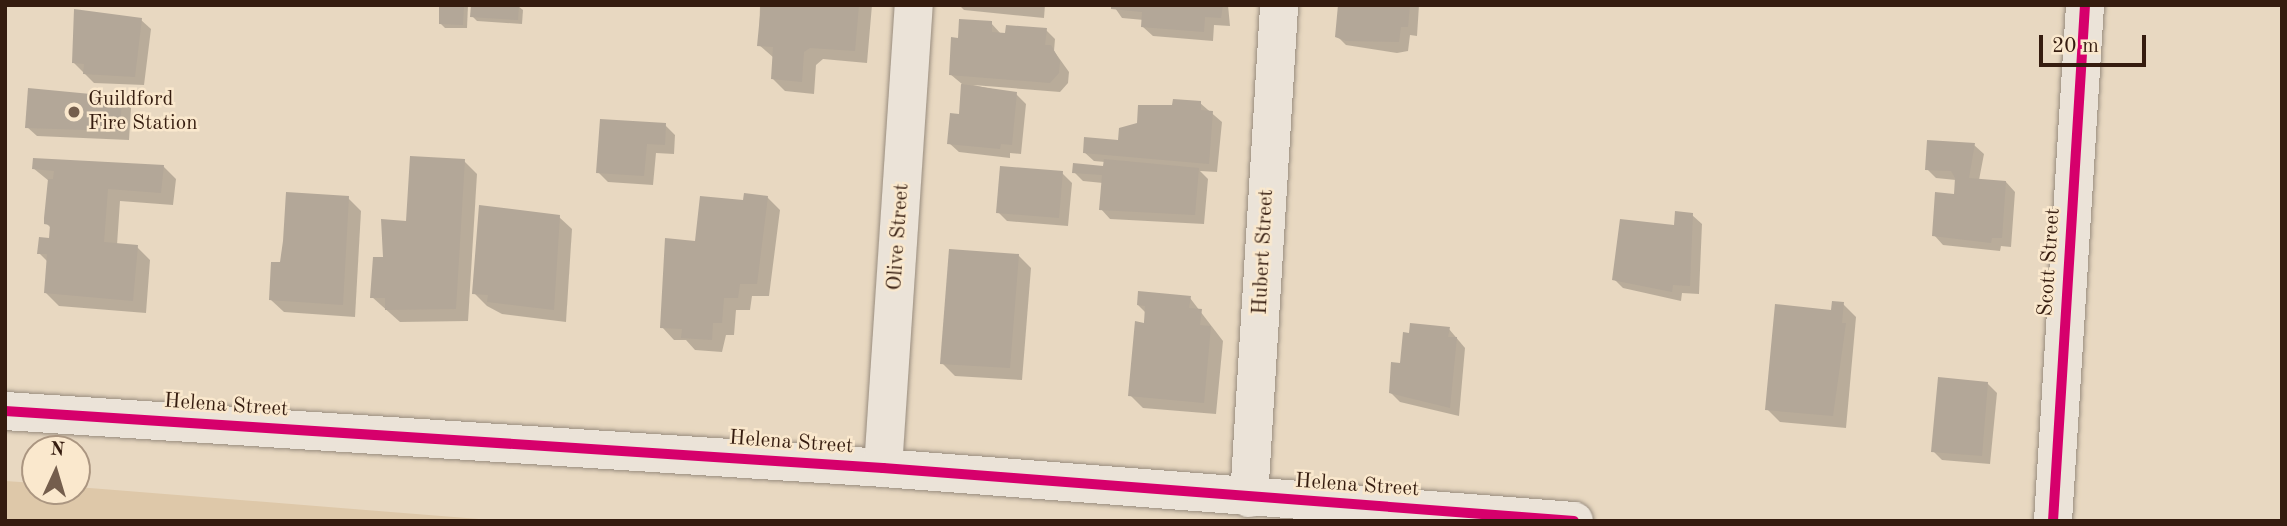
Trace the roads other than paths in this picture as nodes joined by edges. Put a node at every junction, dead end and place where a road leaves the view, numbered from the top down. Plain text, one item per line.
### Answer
1 (914, 5) edge
2 (1279, 5) edge
3 (2085, 5) edge
4 (5, 411) edge
5 (883, 468) junction
6 (1249, 498) junction
7 (1574, 521) edge
8 (2053, 521) edge

1 - 5 street, Olive Street
2 - 6 street, Hubert Street
3 - 8 street, Scott Street
4 - 5 street, Helena Street
5 - 6 street, Helena Street
6 - 7 street, Helena Street

